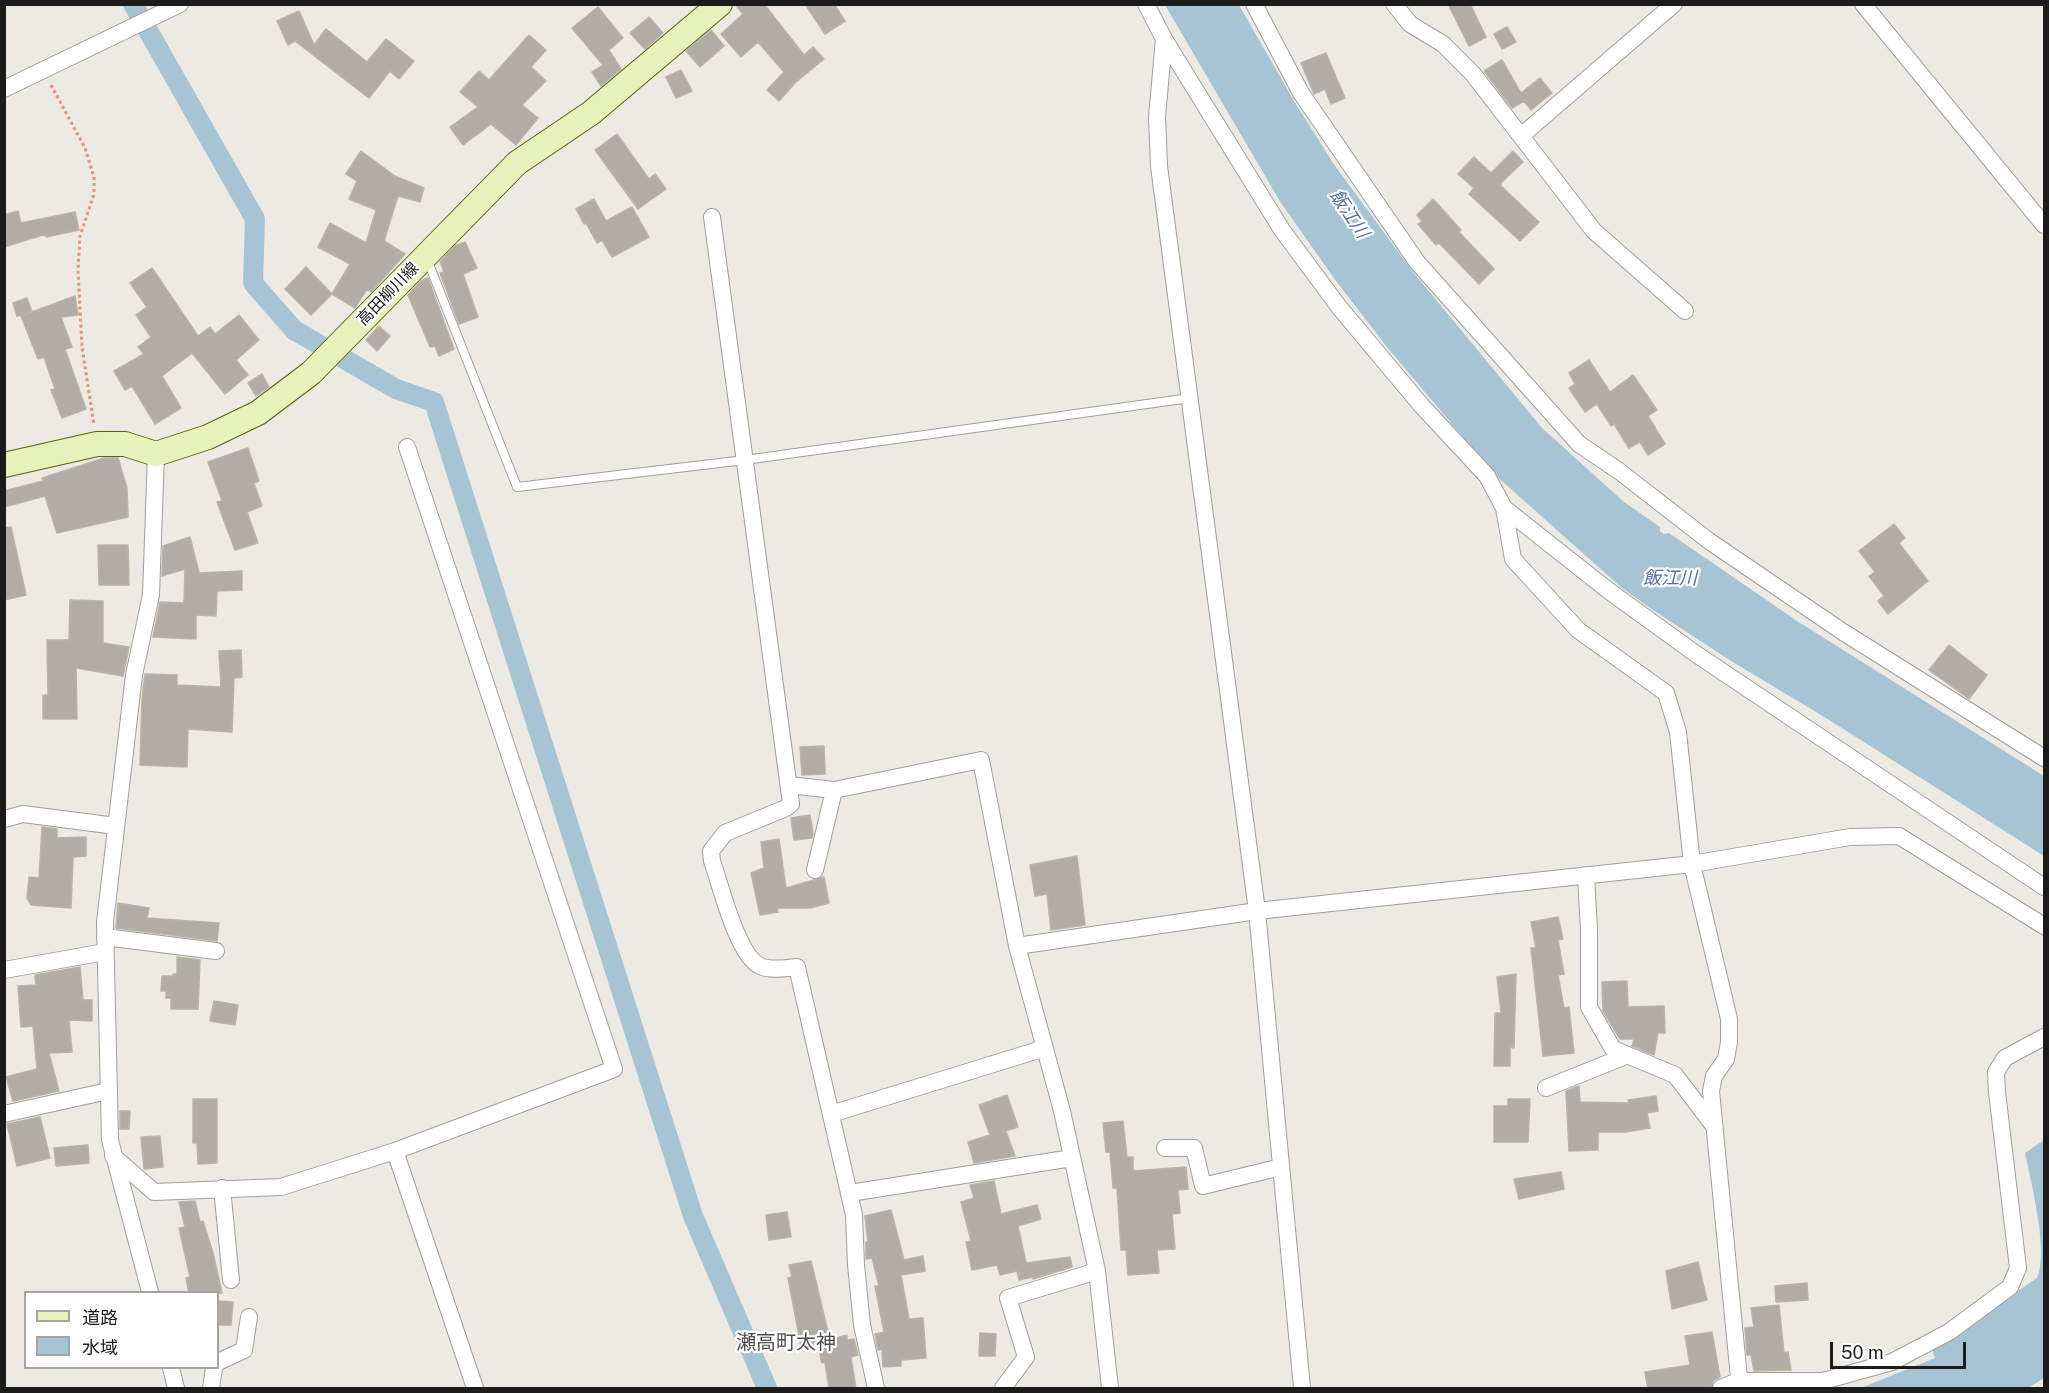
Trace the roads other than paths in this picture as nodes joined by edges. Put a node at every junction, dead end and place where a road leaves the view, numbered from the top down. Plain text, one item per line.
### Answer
1 (180, 4) edge
2 (720, 4) edge
3 (1146, 4) edge
4 (1254, 4) edge
5 (1394, 4) edge
6 (1674, 4) edge
7 (1863, 4) edge
8 (1164, 39) junction
9 (4, 89) edge
10 (1521, 136) junction
11 (712, 217) dead end
12 (2044, 225) edge
13 (426, 256) junction
14 (1685, 311) dead end
15 (1190, 398) junction
16 (407, 447) dead end
17 (156, 454) junction
18 (745, 460) junction
19 (4, 465) edge
20 (1504, 508) junction
21 (2044, 758) edge
22 (789, 785) junction
23 (834, 790) junction
24 (4, 819) edge
25 (116, 826) junction
26 (1692, 864) junction
27 (814, 870) dead end
28 (1586, 875) junction
29 (2044, 887) edge
30 (1257, 911) junction
31 (2044, 926) edge
32 (105, 945) junction
33 (1017, 946) junction
34 (216, 951) dead end
35 (4, 970) edge
36 (2044, 1037) edge
37 (1045, 1048) junction
38 (1628, 1055) junction
39 (1546, 1088) dead end
40 (108, 1091) junction
41 (4, 1114) edge
42 (831, 1114) junction
43 (1715, 1127) junction
44 (1164, 1148) dead end
45 (394, 1151) junction
46 (113, 1156) junction
47 (1072, 1158) junction
48 (1281, 1167) junction
49 (222, 1188) junction
50 (850, 1194) junction
51 (1097, 1271) junction
52 (231, 1280) dead end
53 (149, 1291) edge
54 (249, 1317) dead end
55 (219, 1362) edge
56 (171, 1369) edge
57 (214, 1369) edge
58 (1739, 1386) edge
59 (176, 1389) edge
60 (210, 1389) edge
61 (475, 1389) edge
62 (876, 1389) edge
63 (1003, 1389) edge
64 (1110, 1389) edge
65 (1302, 1389) edge
66 (1721, 1389) edge

1 - 9 street
2 - 13 main road, 高田柳川線
3 - 8 street
4 - 21 street
5 - 10 street
6 - 10 street
7 - 12 street
8 - 15 street
8 - 20 street
10 - 14 street
11 - 18 street
13 - 17 main road, 高田柳川線
13 - 18 lane
15 - 18 lane
15 - 30 street
16 - 45 street
17 - 19 main road
17 - 25 street
18 - 22 street
20 - 26 street
20 - 29 street
22 - 23 street
22 - 42 street
23 - 27 street
23 - 33 street
24 - 25 street
25 - 32 street
26 - 28 street
26 - 31 street
26 - 43 street
28 - 30 street
28 - 38 street
30 - 33 street
30 - 48 street
32 - 34 street
32 - 35 street
32 - 40 street
33 - 37 street
36 - 58 street
37 - 42 street
37 - 47 street
38 - 39 street
38 - 43 street
40 - 41 street
40 - 46 street
42 - 50 street
43 - 58 street
44 - 48 street
45 - 49 street
45 - 61 street
46 - 49 street
46 - 53 street
47 - 50 street
47 - 51 street
48 - 65 street
49 - 52 street
50 - 62 street
51 - 63 street
51 - 64 street
54 - 55 street
56 - 59 street
57 - 60 street
58 - 66 street

